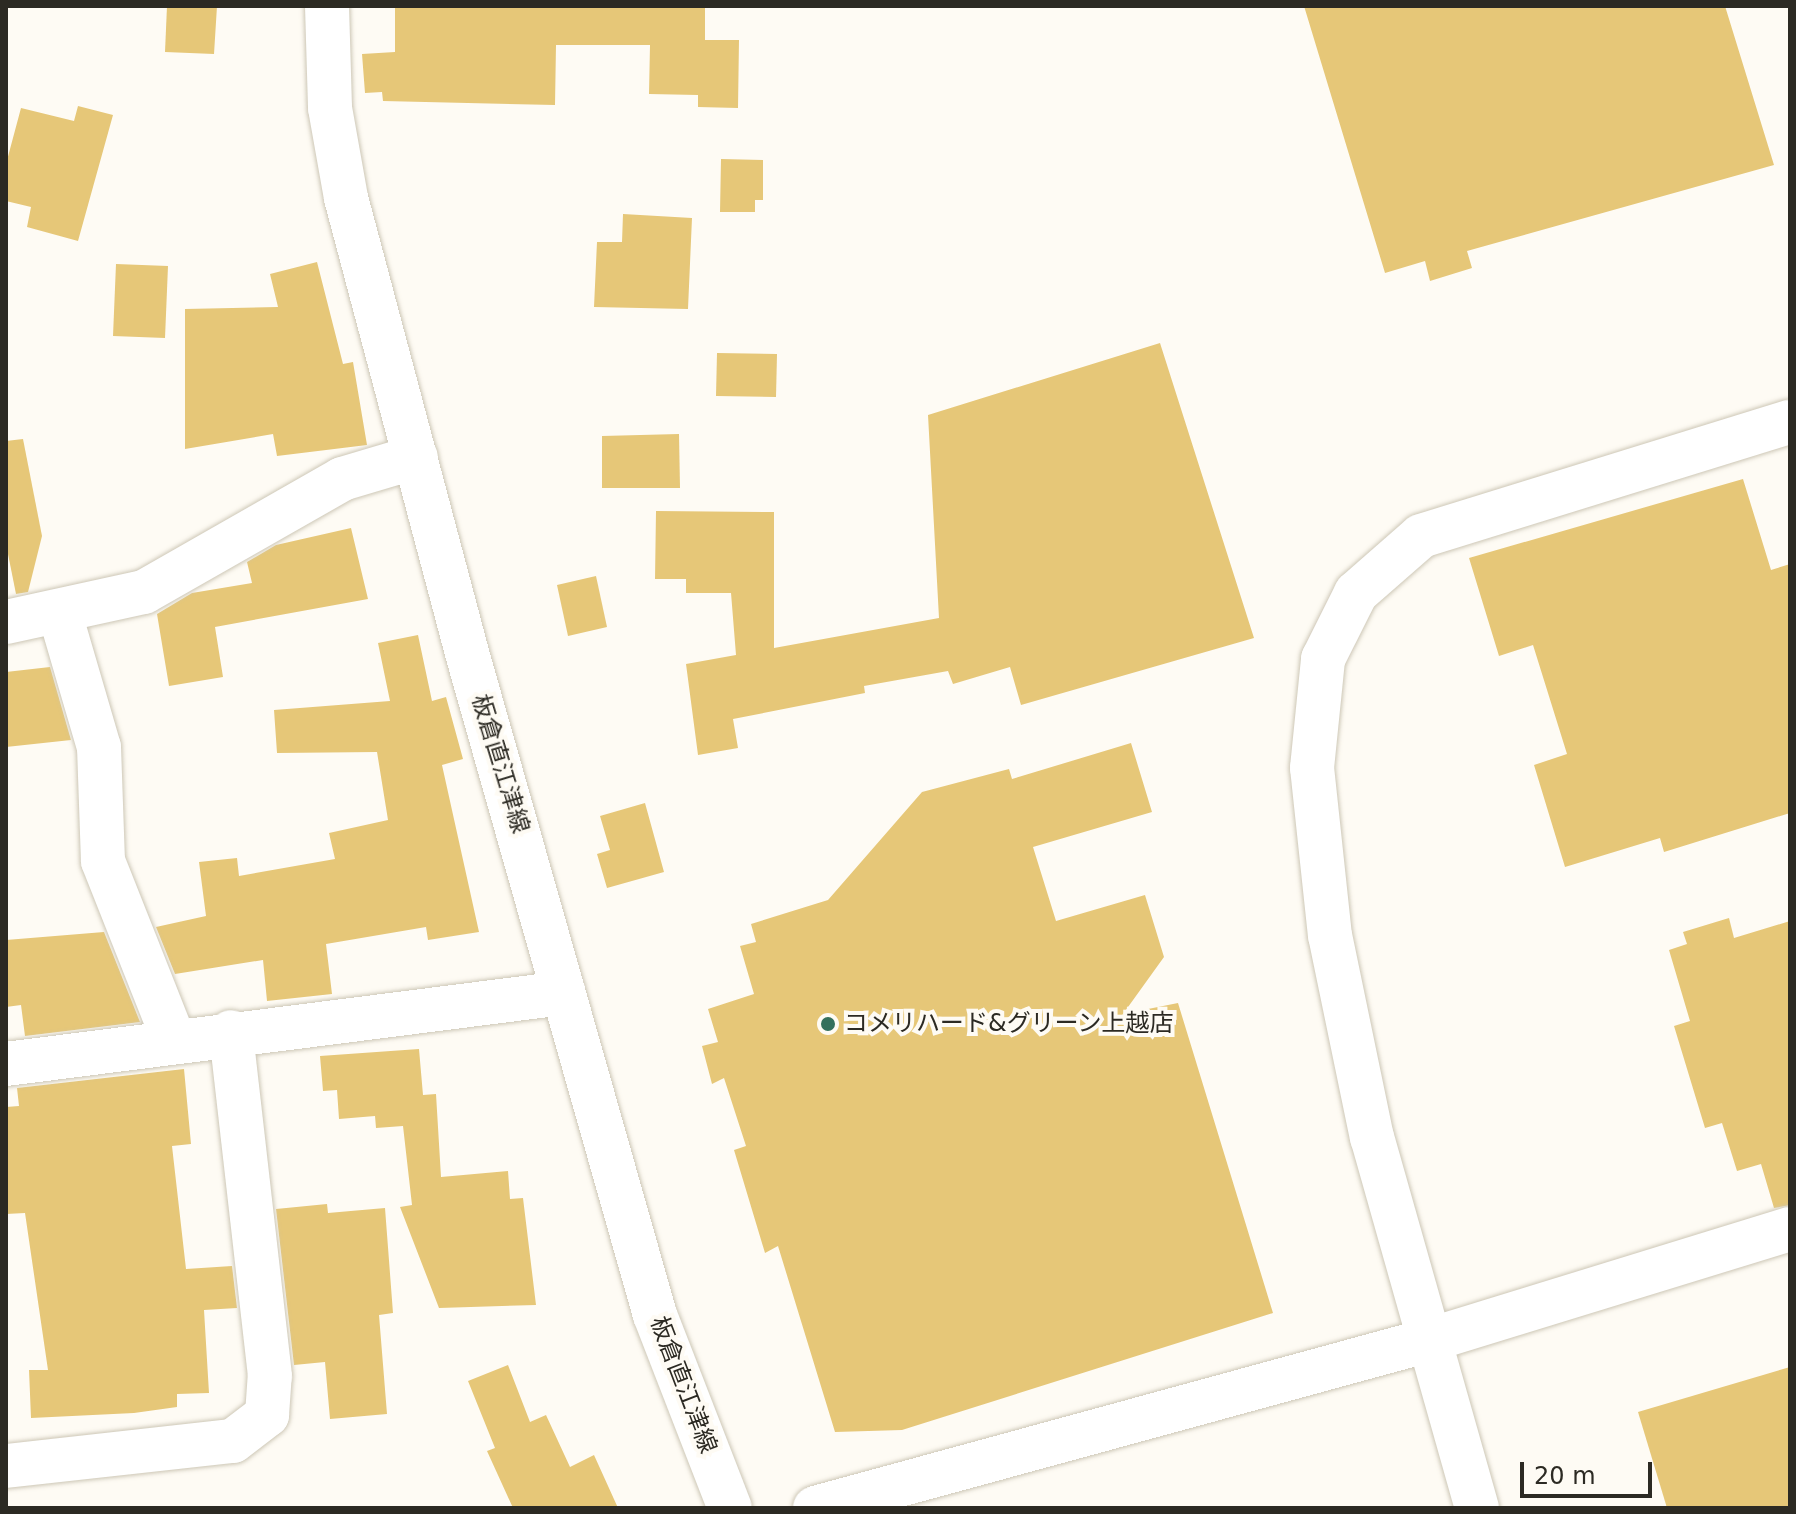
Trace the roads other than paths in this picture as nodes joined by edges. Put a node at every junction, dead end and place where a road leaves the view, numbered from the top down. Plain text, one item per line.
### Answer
1 (327, 6) edge
2 (1790, 422) edge
3 (416, 457) junction
4 (60, 614) junction
5 (6, 622) edge
6 (563, 993) junction
7 (231, 1032) junction
8 (174, 1040) junction
9 (6, 1064) edge
10 (1790, 1229) edge
11 (1429, 1340) junction
12 (7, 1456) edge
13 (730, 1508) edge
14 (815, 1508) edge
15 (1477, 1508) edge

1 - 3 street, 板倉直江津線
2 - 11 street
3 - 4 street
3 - 6 street, 板倉直江津線
4 - 5 street
4 - 8 street
6 - 7 street
6 - 13 street, 板倉直江津線
7 - 8 street
7 - 12 street
8 - 9 street
10 - 11 street
11 - 14 street
11 - 15 street

